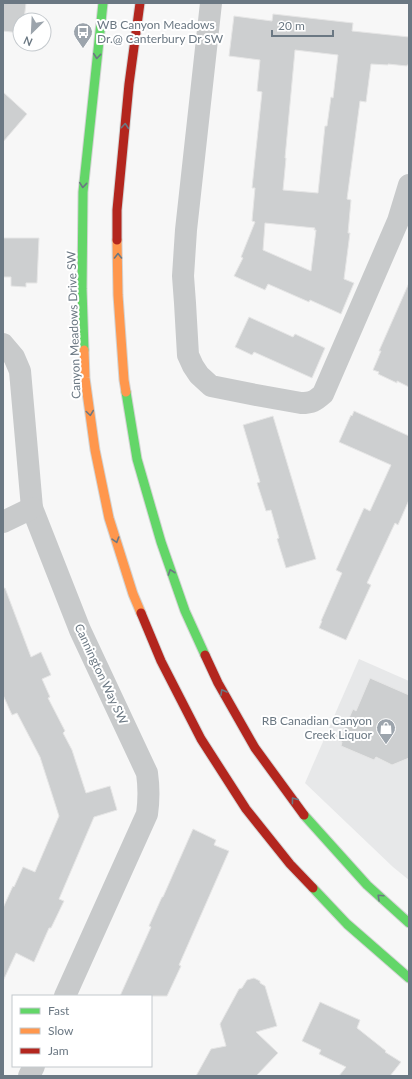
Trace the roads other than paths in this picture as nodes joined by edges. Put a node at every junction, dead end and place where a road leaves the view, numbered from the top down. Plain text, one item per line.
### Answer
1 (103, 3) edge
2 (140, 3) edge
3 (211, 3) edge
4 (409, 184) edge
5 (3, 344) edge
6 (32, 508) junction
7 (3, 522) edge
8 (409, 923) edge
9 (409, 978) edge
10 (65, 995) edge
11 (34, 1067) edge
12 (29, 1076) edge

1 -> 9 main road, Canyon Meadows Drive SW
8 -> 2 main road
3 - 4 street
5 - 6 street, Cannington Way SW
6 - 7 street
6 - 10 street, Cannington Way SW
11 - 12 street

